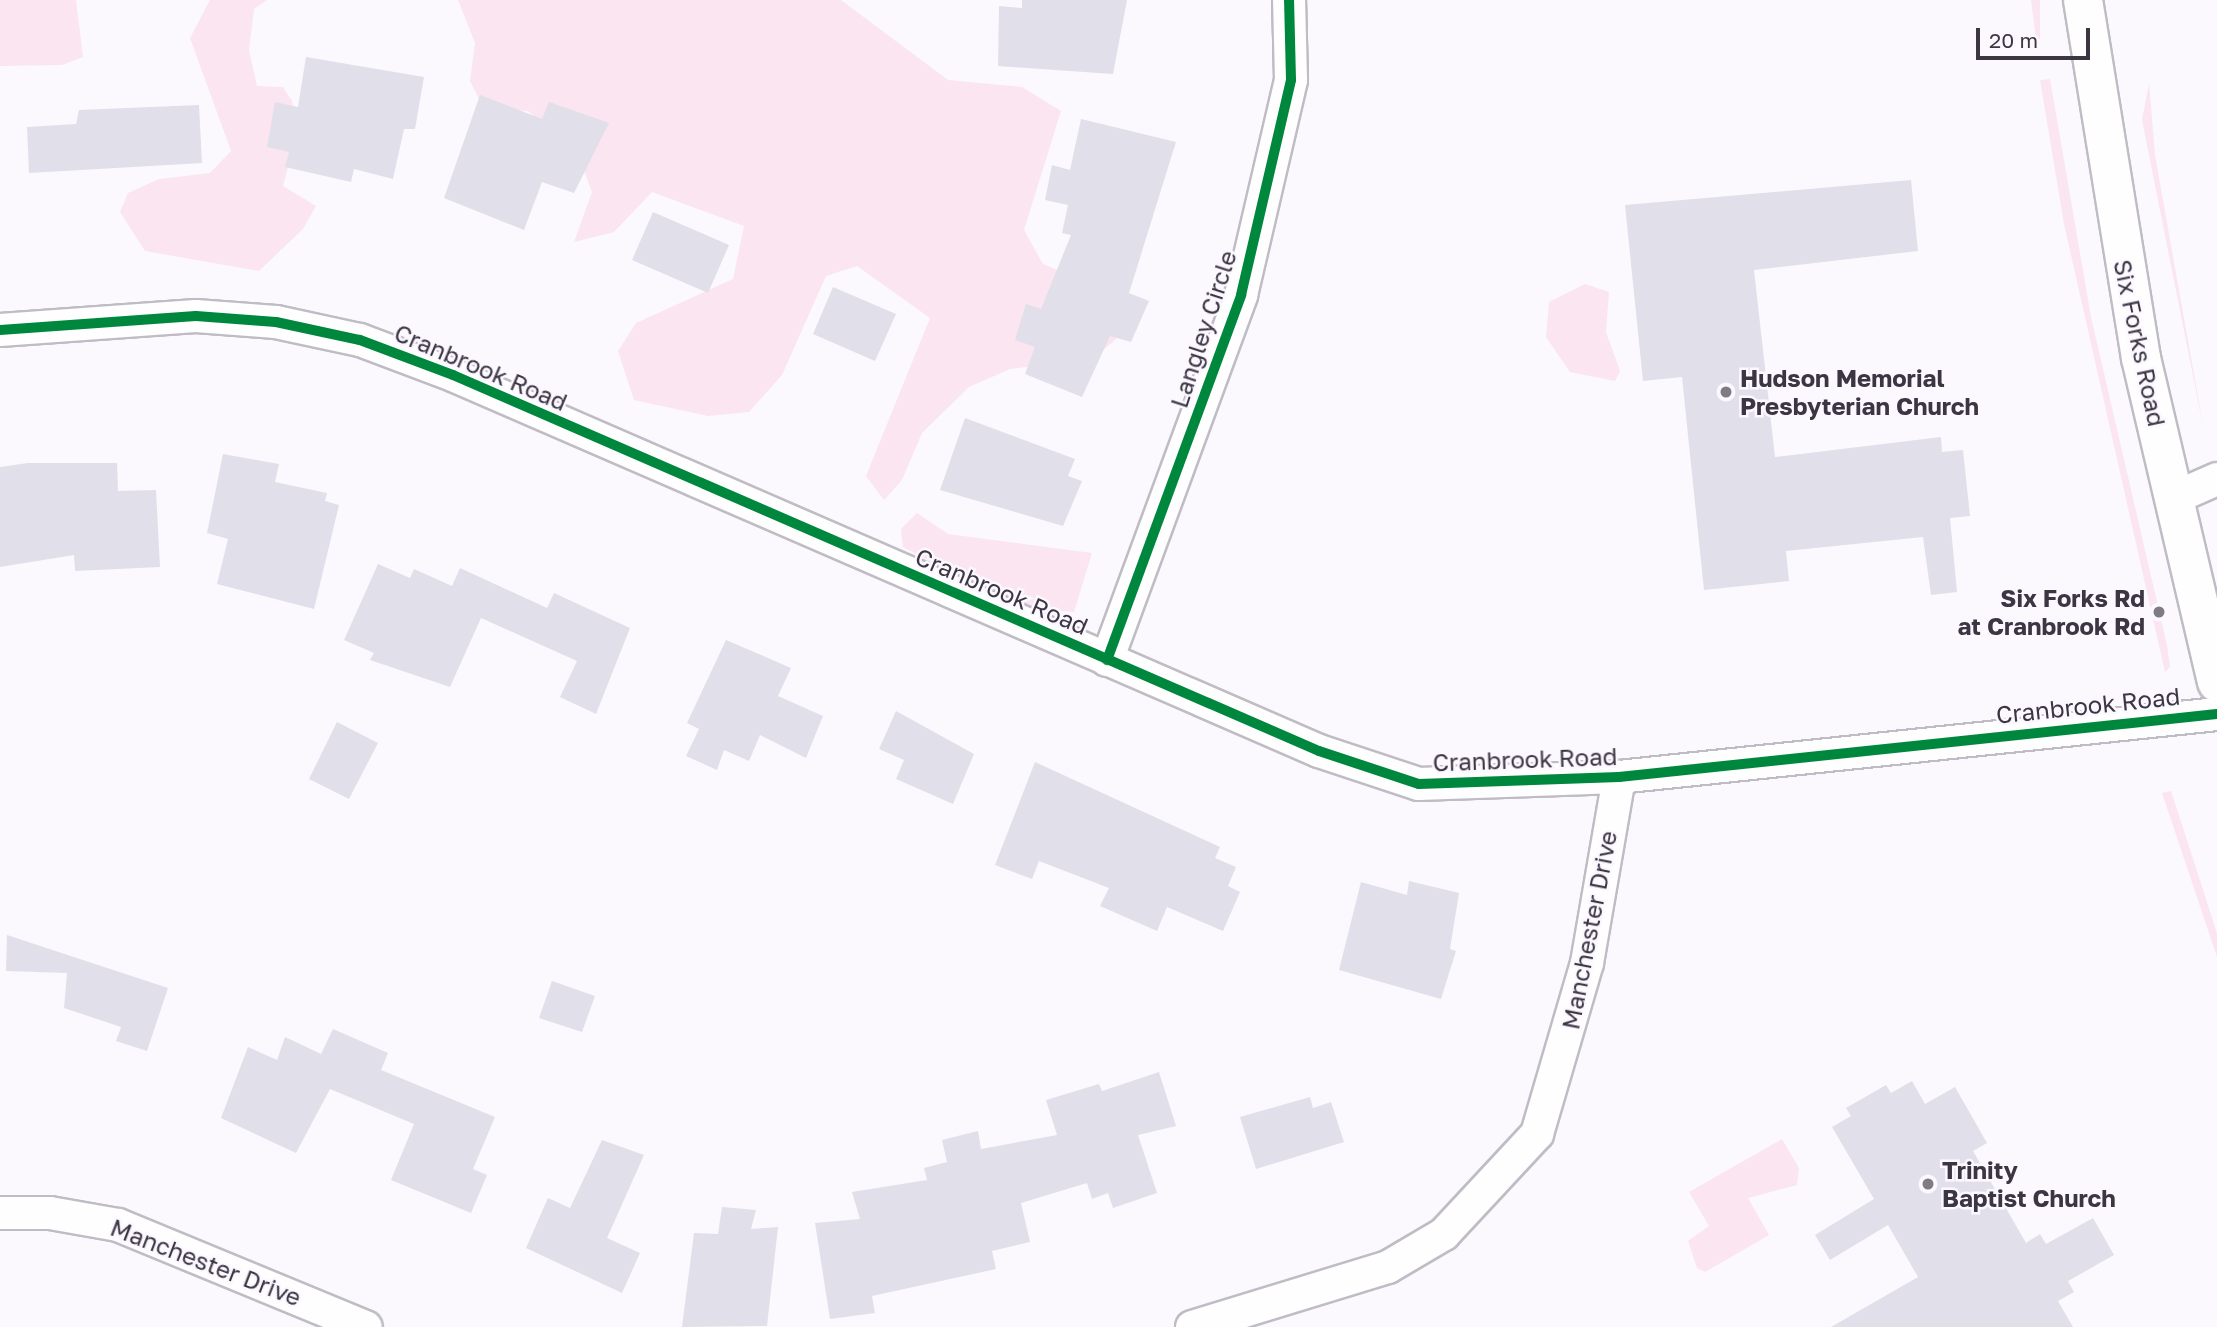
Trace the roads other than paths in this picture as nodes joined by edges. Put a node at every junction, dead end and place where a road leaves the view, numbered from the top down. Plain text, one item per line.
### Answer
1 (1289, 0) edge
2 (2083, 0) edge
3 (0, 330) edge
4 (2217, 479) edge
5 (2174, 498) junction
6 (1107, 660) junction
7 (2217, 682) edge
8 (2217, 713) edge
9 (1619, 777) junction
10 (0, 1213) edge
11 (366, 1327) edge
12 (1192, 1327) edge

1 - 6 street, Langley Circle
2 - 5 main road, Six Forks Road
3 - 6 street, Cranbrook Road
4 - 5 street
5 - 7 main road, Six Forks Road
6 - 9 street, Cranbrook Road
8 - 9 street, Cranbrook Road
9 - 12 street, Manchester Drive
10 - 11 street, Manchester Drive

